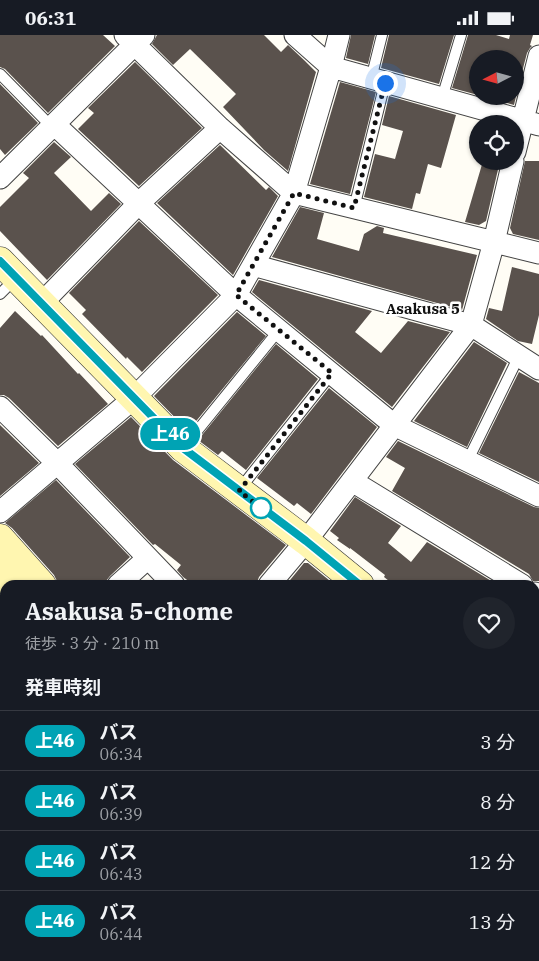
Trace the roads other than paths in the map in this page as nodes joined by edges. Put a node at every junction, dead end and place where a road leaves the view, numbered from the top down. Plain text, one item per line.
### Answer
1 (295, 35) edge
2 (339, 35) edge
3 (382, 35) edge
4 (460, 35) edge
5 (135, 38) edge
6 (539, 56) edge
7 (331, 67) junction
8 (0, 74) edge
9 (378, 81) junction
10 (442, 98) junction
11 (531, 123) edge
12 (54, 124) junction
13 (220, 128) junction
14 (524, 136) edge
15 (511, 170) edge
16 (0, 178) edge
17 (294, 193) junction
18 (139, 203) junction
19 (354, 208) junction
20 (494, 242) junction
21 (539, 253) edge
22 (253, 265) junction
23 (5, 277) edge
24 (236, 295) junction
25 (42, 303) junction
26 (471, 325) junction
27 (279, 330) junction
28 (519, 356) junction
29 (539, 369) edge
30 (332, 373) junction
31 (134, 398) junction
32 (0, 407) edge
33 (394, 425) junction
34 (183, 448) junction
35 (468, 460) junction
36 (57, 463) junction
37 (352, 481) junction
38 (239, 491) junction
39 (539, 495) edge
40 (0, 512) edge
41 (0, 537) edge
42 (306, 541) junction
43 (148, 557) junction
44 (38, 580) edge
45 (123, 580) edge
46 (169, 580) edge
47 (273, 580) edge
48 (354, 580) edge
49 (514, 580) edge

1 - 7 street
2 - 7 street
3 - 9 lane
4 - 10 lane
5 - 12 street
5 - 13 street
6 - 11 street
7 - 9 street
7 - 17 street
8 - 12 lane
9 - 10 street
9 - 19 lane
10 - 11 street
11 - 14 street
12 - 16 street
12 - 18 street
13 - 17 street
13 - 18 street
15 - 20 street
17 - 19 street
17 - 22 street
18 - 24 street
18 - 25 street
19 - 20 street
20 - 21 street
20 - 26 street
22 - 24 street
22 - 26 street
23 - 25 street
24 - 27 street
24 - 31 street
25 - 31 street
26 - 28 street
26 - 33 street
27 - 30 street
27 - 34 lane
28 - 29 street
28 - 35 lane
30 - 33 street
30 - 38 lane
31 - 34 street
31 - 36 street
32 - 36 street
33 - 35 street
33 - 37 street
34 - 38 street
35 - 39 street
36 - 40 street
36 - 43 street
37 - 42 street
37 - 49 street
38 - 42 street
41 - 44 street
42 - 47 street
42 - 48 street
43 - 45 street
43 - 46 street

